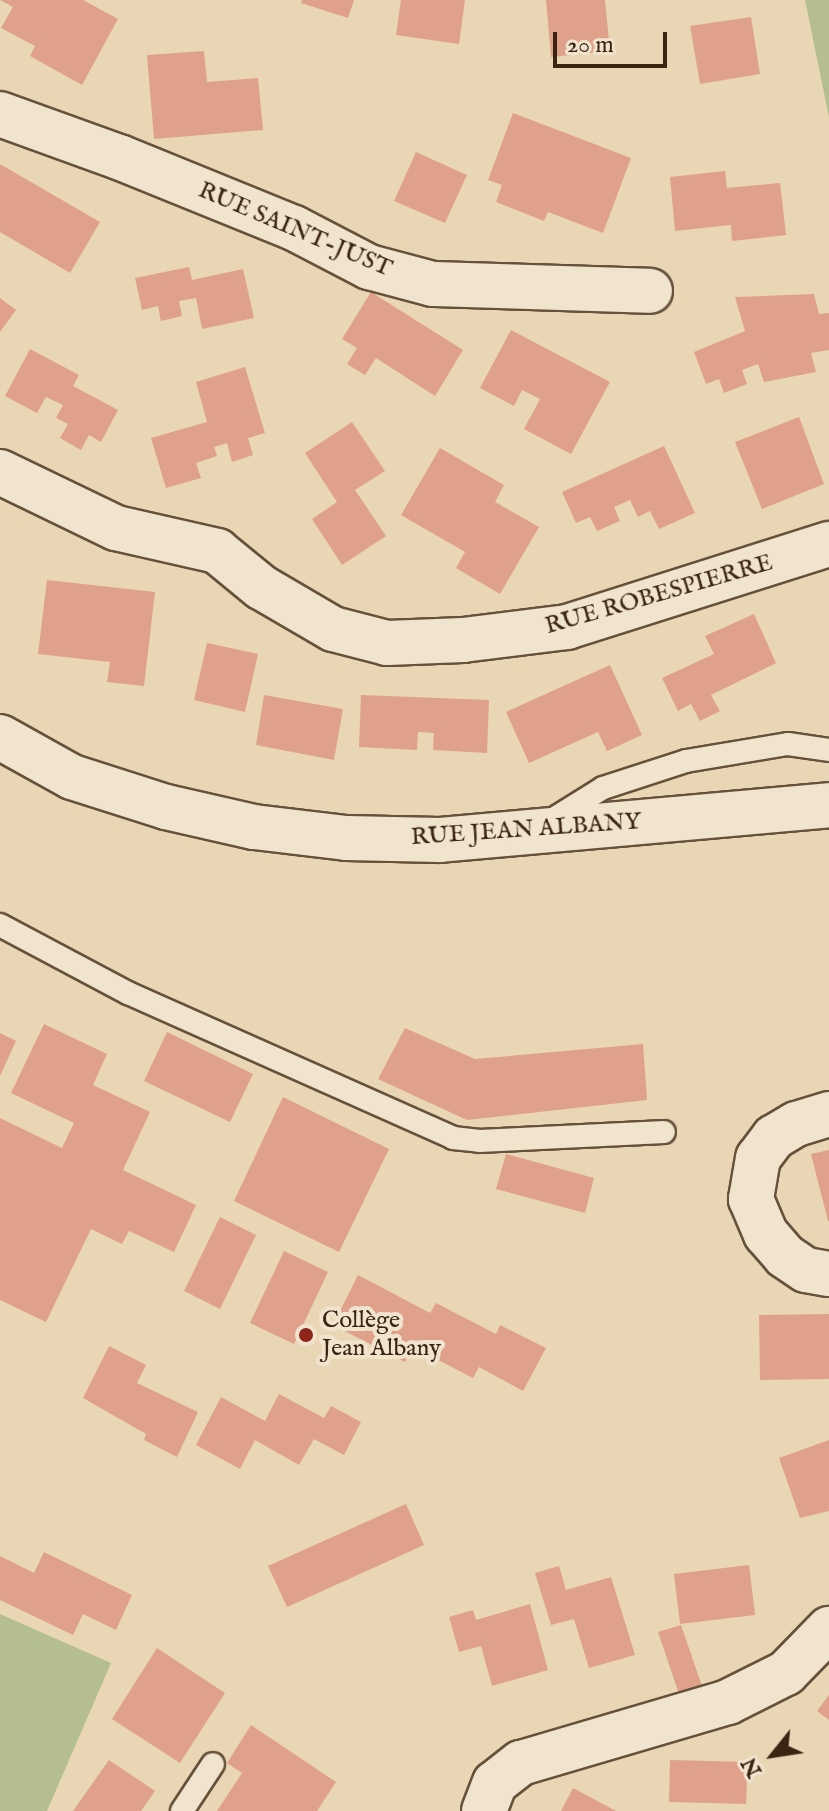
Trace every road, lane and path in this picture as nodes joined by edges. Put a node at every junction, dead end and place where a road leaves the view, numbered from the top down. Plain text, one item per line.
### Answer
1 (0, 114) edge
2 (650, 291) dead end
3 (0, 472) edge
4 (829, 544) edge
5 (0, 737) edge
6 (829, 750) edge
7 (829, 805) edge
8 (532, 832) junction
9 (0, 925) edge
10 (829, 1114) edge
11 (664, 1132) dead end
12 (829, 1274) edge
13 (829, 1629) edge
14 (213, 1764) dead end
15 (182, 1811) edge
16 (484, 1811) edge

1 - 2 street, RUE SAINT-JUST
3 - 4 street, RUE ROBESPIERRE
5 - 8 street, RUE JEAN ALBANY
6 - 8 lane
7 - 8 street, RUE JEAN ALBANY
9 - 11 lane
10 - 12 street
13 - 16 street
14 - 15 lane

